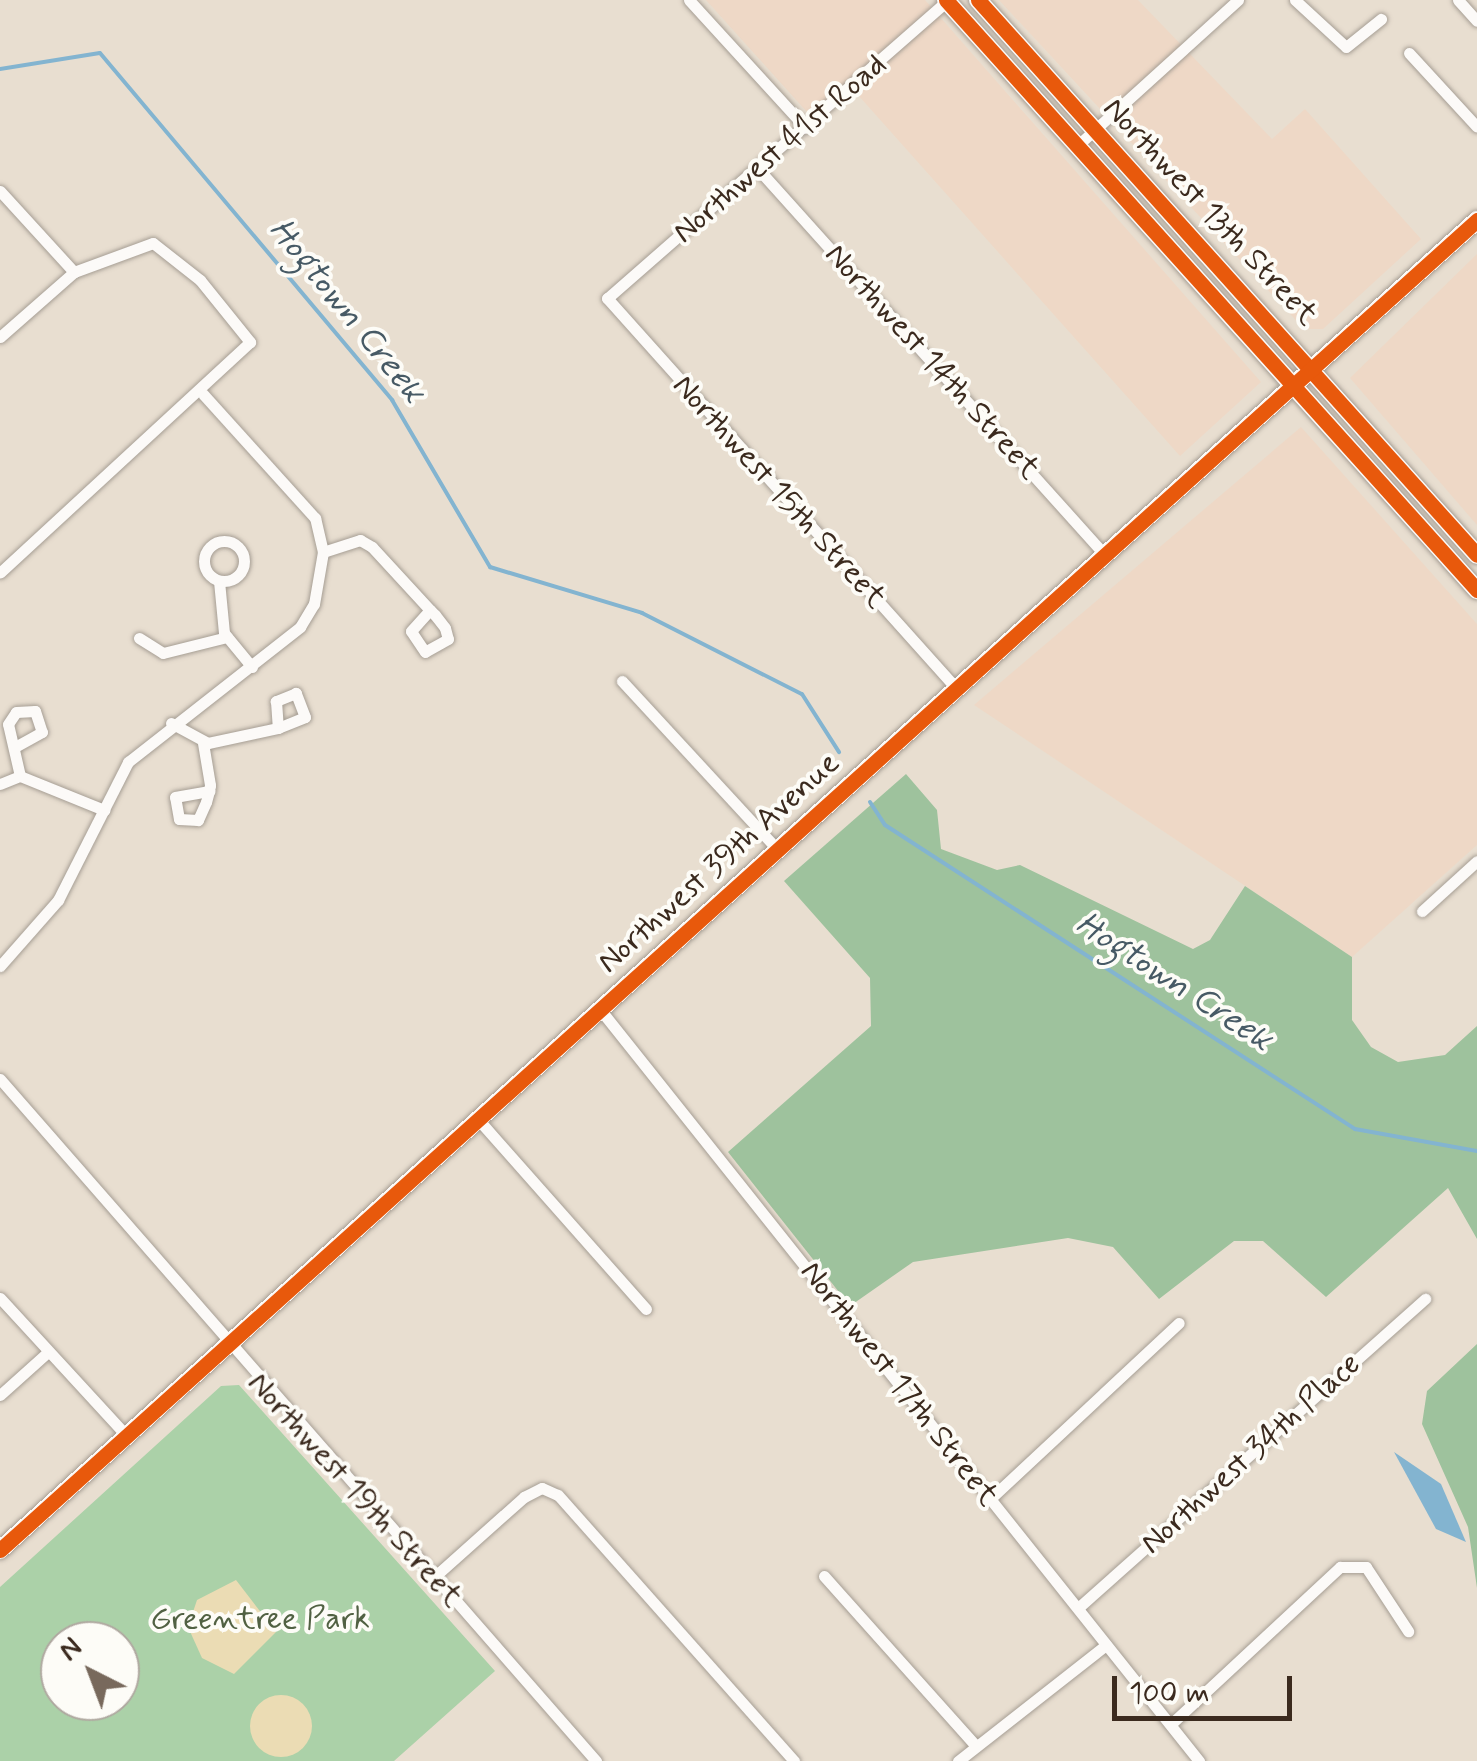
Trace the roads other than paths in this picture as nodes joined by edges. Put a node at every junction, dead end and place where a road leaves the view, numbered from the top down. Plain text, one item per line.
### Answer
1 (690, 0) edge
2 (947, 0) edge
3 (978, 0) edge
4 (1238, 0) edge
5 (1295, 0) edge
6 (1458, 0) edge
7 (1382, 20) dead end
8 (1477, 20) edge
9 (1409, 54) dead end
10 (1477, 127) edge
11 (806, 128) junction
12 (1095, 129) junction
13 (1078, 145) junction
14 (760, 171) junction
15 (0, 191) edge
16 (1477, 220) edge
17 (74, 272) junction
18 (610, 296) joint
19 (0, 337) edge
20 (1314, 367) junction
21 (1294, 384) junction
22 (203, 394) junction
23 (323, 552) junction
24 (1104, 554) junction
25 (1477, 555) edge
26 (0, 573) edge
27 (219, 580) dead end
28 (1477, 590) edge
29 (430, 610) dead end
30 (227, 637) junction
31 (140, 638) dead end
32 (252, 667) junction
33 (622, 681) dead end
34 (955, 687) junction
35 (171, 723) junction
36 (278, 728) dead end
37 (203, 743) junction
38 (15, 747) dead end
39 (20, 776) junction
40 (0, 784) edge
41 (209, 791) dead end
42 (104, 810) junction
43 (776, 848) junction
44 (1477, 861) edge
45 (1422, 911) dead end
46 (0, 966) edge
47 (598, 1008) junction
48 (0, 1079) edge
49 (477, 1118) junction
50 (0, 1298) edge
51 (1425, 1299) dead end
52 (646, 1308) dead end
53 (1179, 1324) dead end
54 (226, 1345) junction
55 (48, 1352) junction
56 (0, 1395) edge
57 (126, 1435) junction
58 (990, 1499) junction
59 (0, 1550) edge
60 (824, 1576) dead end
61 (433, 1578) junction
62 (1078, 1608) junction
63 (1408, 1631) dead end
64 (1106, 1644) junction
65 (1170, 1724) junction
66 (976, 1746) junction
67 (596, 1761) edge
68 (794, 1761) edge
69 (958, 1761) edge
70 (1199, 1761) edge

1 - 11 street
2 - 11 street, Northwest 41st Road
2 - 13 main road, Northwest 13th Street
3 - 12 main road, Northwest 13th Street
4 - 12 street
5 - 7 street
6 - 8 street
9 - 10 street
11 - 14 street, Northwest 41st Road
12 - 13 street
12 - 20 main road, Northwest 13th Street
13 - 21 main road, Northwest 13th Street
14 - 18 street, Northwest 41st Road
14 - 24 street, Northwest 14th Street
15 - 17 street
16 - 20 main road, Northwest 39th Avenue
17 - 19 street
17 - 22 street
18 - 34 street, Northwest 15th Street
20 - 21 main road, Northwest 39th Avenue
20 - 25 main road, Northwest 13th Street
21 - 24 main road, Northwest 39th Avenue
21 - 28 main road, Northwest 13th Street
22 - 23 street
22 - 26 street
23 - 29 street
23 - 32 street
24 - 34 main road, Northwest 39th Avenue
27 - 30 street
30 - 31 street
30 - 32 street
32 - 35 street
33 - 43 street
34 - 43 main road, Northwest 39th Avenue
35 - 37 street
35 - 42 street
36 - 37 street
37 - 41 street
38 - 39 street
39 - 40 street
39 - 42 street
42 - 46 street
43 - 47 main road, Northwest 39th Avenue
44 - 45 street
47 - 49 main road, Northwest 39th Avenue
47 - 58 street, Northwest 17th Street
48 - 54 street, Northwest 19th Street
49 - 52 street
49 - 54 main road, Northwest 39th Avenue
50 - 55 street
51 - 62 street, Northwest 34th Place
53 - 58 street
54 - 57 main road, Northwest 39th Avenue
54 - 61 street, Northwest 19th Street
55 - 56 street
55 - 57 street
57 - 59 main road, Northwest 39th Avenue
58 - 62 street, Northwest 17th Street
60 - 66 street
61 - 67 street, Northwest 19th Street
61 - 68 street
62 - 64 street, Northwest 17th Street
63 - 65 street
64 - 65 street, Northwest 17th Street
64 - 66 street
65 - 70 street, Northwest 17th Street
66 - 69 street

